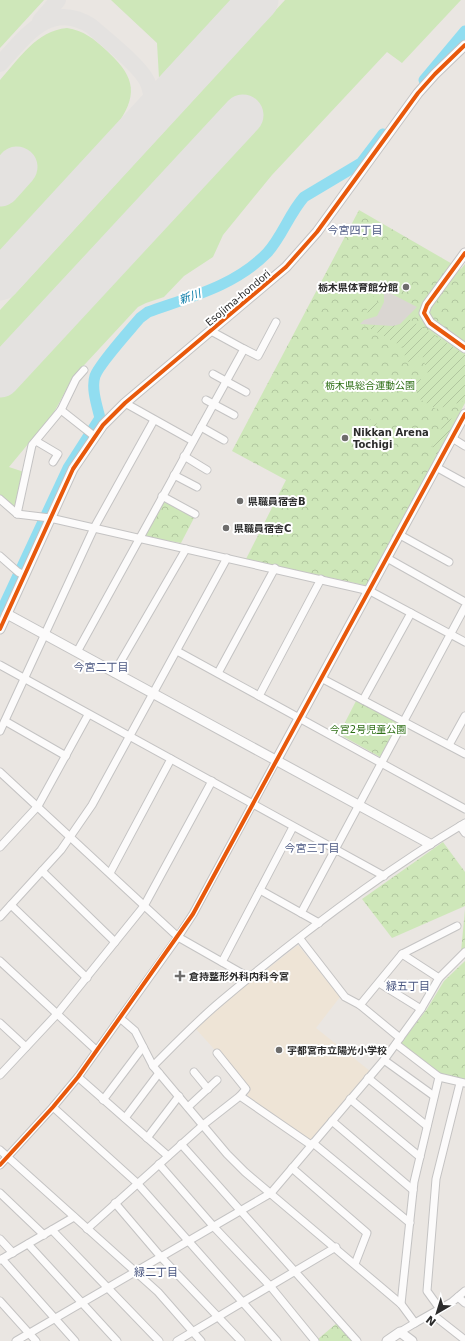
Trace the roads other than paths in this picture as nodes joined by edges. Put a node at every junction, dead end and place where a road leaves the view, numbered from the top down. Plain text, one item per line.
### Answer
1 (465, 46) edge
2 (465, 253) edge
3 (276, 322) dead end
4 (211, 331) junction
5 (244, 348) junction
6 (465, 348) edge
7 (84, 370) dead end
8 (213, 374) dead end
9 (226, 381) junction
10 (246, 392) dead end
11 (206, 400) dead end
12 (125, 404) junction
13 (213, 404) junction
14 (61, 410) junction
15 (465, 414) edge
16 (234, 415) dead end
17 (154, 420) junction
18 (201, 427) junction
19 (94, 436) junction
20 (452, 438) junction
21 (224, 440) dead end
22 (36, 441) junction
23 (193, 441) junction
24 (465, 446) edge
25 (184, 456) junction
26 (53, 462) dead end
27 (436, 468) junction
28 (207, 470) dead end
29 (174, 475) junction
30 (465, 483) edge
31 (197, 487) dead end
32 (162, 496) junction
33 (0, 499) edge
34 (18, 514) junction
35 (195, 514) dead end
36 (50, 518) junction
37 (94, 528) junction
38 (400, 535) junction
39 (138, 539) junction
40 (186, 549) junction
41 (0, 557) edge
42 (227, 558) junction
43 (387, 558) junction
44 (449, 562) dead end
45 (275, 568) junction
46 (24, 575) junction
47 (321, 579) junction
48 (370, 591) junction
49 (465, 602) edge
50 (465, 607) edge
51 (411, 613) junction
52 (7, 614) junction
53 (0, 629) edge
54 (45, 635) junction
55 (451, 635) junction
56 (465, 642) edge
57 (177, 650) junction
58 (77, 652) junction
59 (0, 665) edge
60 (114, 673) junction
61 (218, 673) junction
62 (322, 678) junction
63 (25, 680) junction
64 (153, 694) junction
65 (259, 696) junction
66 (363, 700) junction
67 (88, 715) junction
68 (465, 716) edge
69 (300, 718) junction
70 (5, 721) junction
71 (404, 722) junction
72 (0, 730) edge
73 (130, 737) junction
74 (449, 745) junction
75 (465, 754) edge
76 (66, 756) junction
77 (171, 759) junction
78 (276, 761) junction
79 (381, 763) junction
80 (0, 772) edge
81 (212, 781) junction
82 (254, 803) junction
83 (358, 805) junction
84 (38, 806) junction
85 (465, 809) edge
86 (462, 825) edge
87 (293, 827) junction
88 (465, 832) edge
89 (0, 835) edge
90 (70, 838) junction
91 (6, 840) junction
92 (430, 844) junction
93 (0, 847) edge
94 (335, 849) junction
95 (42, 871) junction
96 (110, 873) junction
97 (384, 876) junction
98 (260, 890) junction
99 (11, 906) junction
100 (144, 906) junction
101 (301, 913) junction
102 (0, 917) edge
103 (319, 923) junction
104 (456, 926) dead end
105 (178, 937) junction
106 (300, 939) junction
107 (115, 942) junction
108 (465, 952) edge
109 (402, 954) junction
110 (0, 961) edge
111 (222, 962) junction
112 (87, 978) junction
113 (250, 978) junction
114 (440, 978) junction
115 (379, 983) junction
116 (360, 1005) junction
117 (421, 1009) junction
118 (57, 1014) junction
119 (120, 1018) junction
120 (0, 1023) edge
121 (398, 1041) junction
122 (26, 1047) junction
123 (143, 1047) junction
124 (96, 1050) junction
125 (217, 1053) dead end
126 (384, 1060) junction
127 (153, 1066) junction
128 (194, 1072) dead end
129 (159, 1073) junction
130 (0, 1075) edge
131 (78, 1077) junction
132 (438, 1077) junction
133 (368, 1078) junction
134 (217, 1080) dead end
135 (462, 1083) edge
136 (208, 1089) junction
137 (179, 1096) junction
138 (240, 1096) junction
139 (434, 1096) junction
140 (350, 1099) junction
141 (103, 1100) junction
142 (53, 1107) junction
143 (188, 1107) junction
144 (125, 1118) junction
145 (332, 1120) junction
146 (202, 1125) junction
147 (427, 1126) junction
148 (147, 1138) junction
149 (181, 1144) junction
150 (312, 1144) junction
151 (0, 1150) edge
152 (168, 1156) junction
153 (420, 1156) junction
154 (8, 1157) junction
155 (159, 1164) junction
156 (0, 1165) edge
157 (292, 1168) junction
158 (137, 1184) junction
159 (413, 1190) junction
160 (0, 1193) edge
161 (271, 1193) junction
162 (115, 1203) junction
163 (240, 1212) junction
164 (74, 1217) junction
165 (410, 1223) junction
166 (214, 1227) junction
167 (87, 1228) junction
168 (52, 1230) junction
169 (44, 1235) junction
170 (0, 1239) edge
171 (187, 1242) junction
172 (28, 1244) junction
173 (336, 1247) junction
174 (13, 1253) junction
175 (161, 1257) junction
176 (1, 1260) edge
177 (356, 1264) junction
178 (135, 1272) junction
179 (295, 1272) junction
180 (271, 1287) junction
181 (107, 1288) junction
182 (465, 1291) edge
183 (458, 1297) junction
184 (0, 1301) edge
185 (244, 1302) junction
186 (82, 1303) junction
187 (465, 1303) edge
188 (401, 1304) junction
189 (440, 1309) junction
190 (432, 1314) junction
191 (219, 1316) junction
192 (55, 1318) junction
193 (415, 1323) junction
194 (192, 1332) junction
195 (400, 1332) junction
196 (29, 1333) junction
197 (465, 1340) edge
198 (16, 1341) edge
199 (36, 1341) edge
200 (75, 1341) edge
201 (117, 1341) edge
202 (160, 1341) edge
203 (177, 1341) edge
204 (201, 1341) edge
205 (241, 1341) edge
206 (277, 1341) edge
207 (315, 1341) edge
208 (357, 1341) edge
209 (387, 1341) edge
210 (412, 1341) edge

1 - 4 street, Esojima-hondori
2 - 6 street
3 - 5 street
4 - 5 street
4 - 12 street, Esojima-hondori
5 - 9 street
7 - 14 street
8 - 9 street
9 - 10 street
9 - 13 street
11 - 13 street
12 - 17 street
12 - 19 street, Esojima-hondori
13 - 16 street
13 - 18 street
14 - 19 street
14 - 22 street
15 - 20 street
17 - 23 street
17 - 37 street
18 - 21 street
18 - 23 street
19 - 36 street, Esojima-hondori
20 - 24 street
20 - 27 street
22 - 26 street
22 - 34 street
23 - 25 street
25 - 28 street
25 - 29 street
27 - 30 street
27 - 38 street
29 - 31 street
29 - 32 street
32 - 35 street
32 - 39 street
33 - 34 street
34 - 36 street
36 - 37 street
36 - 46 street, Esojima-hondori
37 - 39 street
37 - 54 street
38 - 43 street
38 - 44 street
39 - 40 street
39 - 58 street
40 - 42 street
40 - 60 street
41 - 46 street
42 - 45 street
42 - 57 street
43 - 48 street
43 - 49 street
45 - 47 street
45 - 61 street
46 - 52 street, Esojima-hondori
47 - 48 street
47 - 65 street
48 - 51 street
48 - 62 street
50 - 55 street
51 - 55 street
51 - 66 street
52 - 53 street, Esojima-hondori
52 - 54 street
54 - 58 street
54 - 63 street
55 - 56 street
55 - 71 street
57 - 61 street
57 - 64 street
58 - 60 street
59 - 63 street
60 - 64 street
61 - 65 street
62 - 66 street
62 - 69 street
63 - 67 street
63 - 70 street
64 - 73 street
64 - 78 street
65 - 69 street
66 - 71 street
67 - 73 street
67 - 76 street
68 - 74 street
69 - 78 street
69 - 79 street
70 - 72 street
70 - 76 street
71 - 74 street
71 - 79 street
73 - 77 street
73 - 90 street
74 - 75 street
76 - 84 street
77 - 81 street
77 - 96 street
78 - 82 street
78 - 83 street
79 - 83 street
79 - 85 street
80 - 84 street
81 - 82 street
81 - 100 street
82 - 87 street
82 - 105 street
83 - 92 street
83 - 94 street
84 - 90 street
84 - 91 street
86 - 88 street
86 - 92 street
87 - 94 street
87 - 98 street
89 - 91 street
90 - 95 street
90 - 96 street
91 - 93 street
92 - 97 street
94 - 97 street
94 - 101 street
95 - 99 street
95 - 107 street
96 - 100 street
97 - 103 street
98 - 101 street
98 - 111 street
99 - 102 street
99 - 112 street
100 - 105 street
100 - 107 street
101 - 103 street
103 - 106 street
104 - 109 street
105 - 111 street
105 - 119 street
106 - 113 street
106 - 116 street
107 - 112 street
108 - 114 street
109 - 114 street
109 - 115 street
110 - 118 street
111 - 113 street
112 - 118 street
113 - 127 street
114 - 117 street
115 - 116 street
115 - 117 street
116 - 121 street
117 - 121 street
118 - 122 street
118 - 124 street
119 - 123 street
119 - 124 street
120 - 122 street
121 - 126 street
121 - 132 street
122 - 130 street
123 - 127 street
123 - 141 street
124 - 131 street
125 - 138 street
126 - 133 street
126 - 139 street
127 - 129 street
128 - 136 street
129 - 137 street
129 - 144 street
131 - 141 street
131 - 142 street
132 - 135 street
132 - 139 street
133 - 140 street
133 - 147 street
134 - 136 street
135 - 189 street
136 - 143 street
137 - 143 street
137 - 148 street
138 - 146 street
138 - 150 street
139 - 147 street
140 - 145 street
140 - 153 street
141 - 144 street
142 - 154 street
142 - 158 street
143 - 146 street
144 - 148 street
145 - 150 street
145 - 159 street
146 - 149 street
146 - 161 street
147 - 153 street
148 - 152 street
149 - 152 street
149 - 163 street
150 - 157 street
150 - 165 street
151 - 154 street
152 - 155 street
153 - 159 street
154 - 156 street
154 - 164 street
155 - 158 street
155 - 166 street
157 - 161 street
157 - 177 street
158 - 162 street
158 - 171 street
159 - 165 street
160 - 169 street
161 - 163 street
161 - 173 street
162 - 167 street
162 - 175 street
163 - 166 street
163 - 179 street
164 - 167 street
164 - 168 street
165 - 188 street
166 - 171 street
166 - 180 street
167 - 178 street
168 - 169 street
168 - 181 street
169 - 172 street
170 - 174 street
171 - 175 street
171 - 185 street
172 - 174 street
172 - 186 street
173 - 177 street
173 - 179 street
174 - 176 street
175 - 178 street
175 - 191 street
176 - 192 street
177 - 188 street
178 - 181 street
178 - 194 street
179 - 180 street
179 - 208 street
180 - 185 street
180 - 207 street
181 - 186 street
181 - 202 street
182 - 183 street
183 - 187 street
183 - 189 street
184 - 196 street
185 - 191 street
185 - 206 street
186 - 192 street
186 - 201 street
188 - 193 street
189 - 190 street
190 - 193 street
190 - 197 street
191 - 194 street
191 - 205 street
192 - 196 street
192 - 200 street
193 - 195 street
194 - 203 street
194 - 204 street
195 - 209 street
195 - 210 street
196 - 198 street
196 - 199 street

